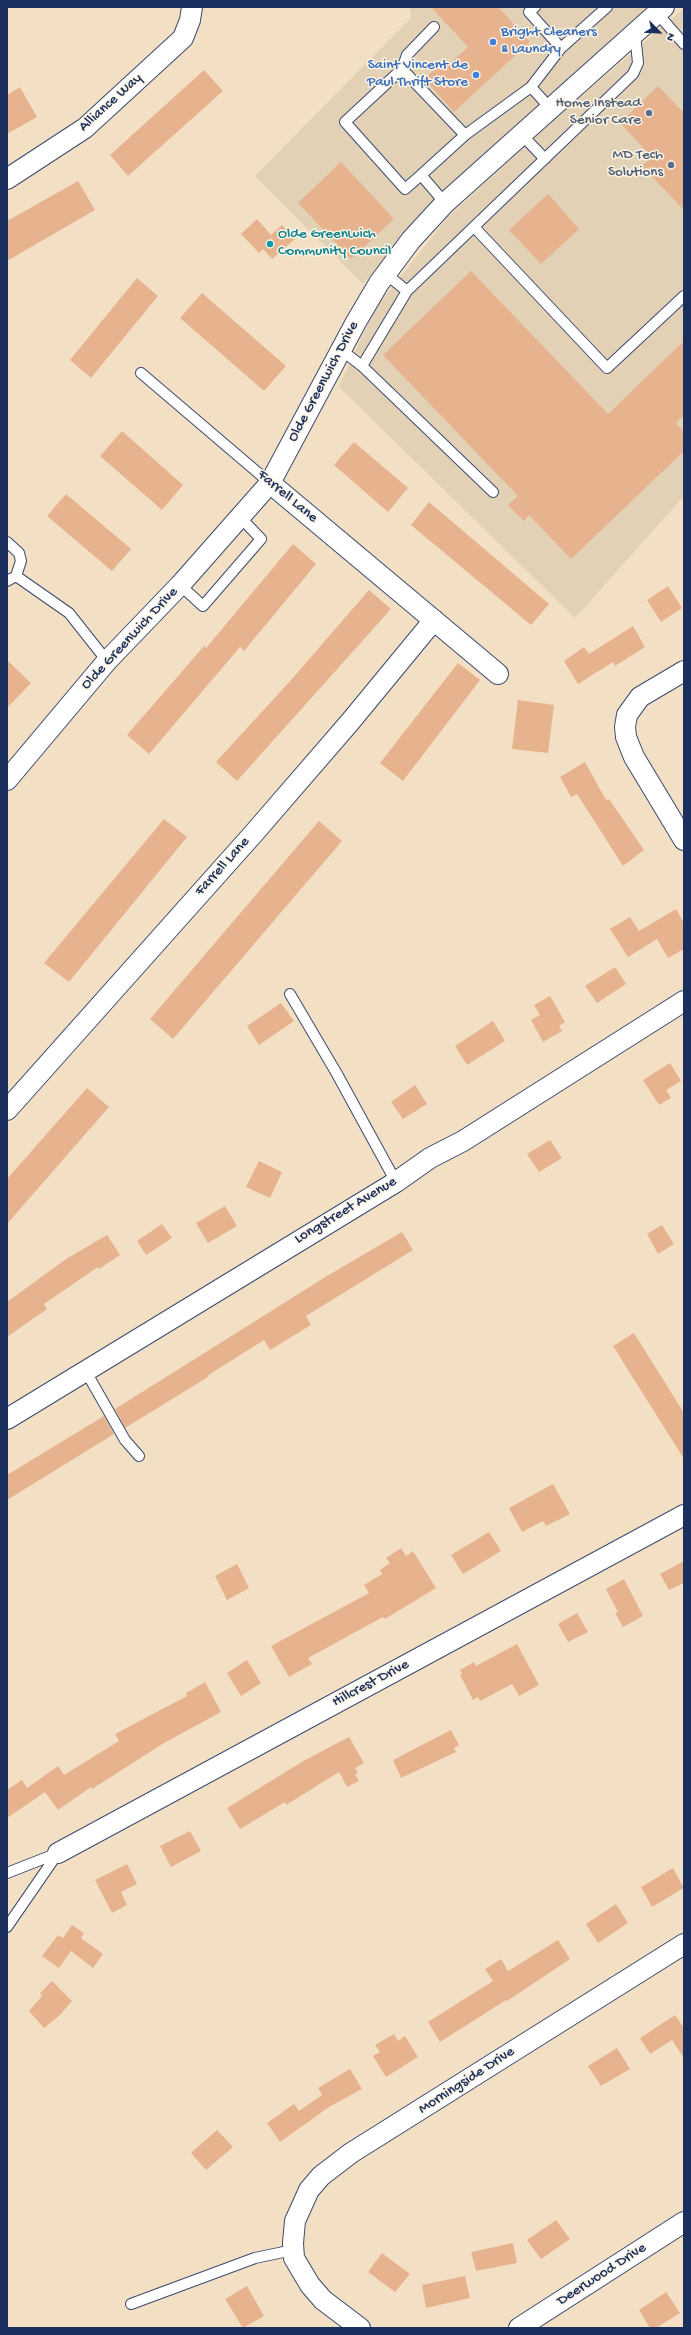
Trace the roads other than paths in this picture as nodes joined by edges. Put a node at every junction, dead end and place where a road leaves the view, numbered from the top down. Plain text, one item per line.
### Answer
1 (192, 7) edge
2 (535, 7) edge
3 (607, 7) edge
4 (660, 10) edge
5 (434, 27) dead end
6 (634, 33) junction
7 (684, 44) edge
8 (561, 48) junction
9 (402, 69) junction
10 (531, 87) junction
11 (550, 108) junction
12 (465, 135) junction
13 (522, 135) junction
14 (545, 159) junction
15 (421, 174) junction
16 (7, 179) edge
17 (445, 203) junction
18 (474, 227) junction
19 (386, 274) junction
20 (407, 290) junction
21 (684, 296) edge
22 (340, 349) junction
23 (362, 366) junction
24 (142, 373) dead end
25 (270, 483) junction
26 (493, 492) dead end
27 (240, 517) junction
28 (7, 542) edge
29 (11, 579) edge
30 (180, 585) junction
31 (434, 620) junction
32 (107, 661) junction
33 (684, 671) edge
34 (498, 674) dead end
35 (7, 780) edge
36 (684, 840) edge
37 (290, 994) dead end
38 (684, 1001) edge
39 (7, 1110) edge
40 (396, 1182) junction
41 (85, 1370) junction
42 (7, 1419) edge
43 (139, 1456) dead end
44 (684, 1516) edge
45 (58, 1853) junction
46 (7, 1872) edge
47 (7, 1927) edge
48 (684, 1944) edge
49 (684, 2222) edge
50 (293, 2250) junction
51 (131, 2304) dead end
52 (360, 2328) edge
53 (519, 2328) edge

1 - 16 street, Alliance Way
2 - 8 lane
3 - 8 lane
4 - 6 street, Olde Greenwich Drive
4 - 7 lane
5 - 9 lane
6 - 11 street, Olde Greenwich Drive
6 - 14 lane
8 - 10 lane
9 - 12 lane
9 - 15 lane
10 - 11 lane
10 - 12 lane
11 - 13 street, Olde Greenwich Drive
12 - 15 lane
13 - 14 lane
13 - 17 street, Olde Greenwich Drive
14 - 18 lane
15 - 17 lane
17 - 19 street, Olde Greenwich Drive
18 - 20 lane
18 - 21 lane
19 - 20 lane
19 - 22 street, Olde Greenwich Drive
20 - 23 lane
22 - 23 lane
22 - 25 street, Olde Greenwich Drive
23 - 26 lane
24 - 25 lane, Farrell Lane
25 - 27 street, Olde Greenwich Drive
25 - 31 street, Farrell Lane
27 - 30 street, Olde Greenwich Drive
27 - 30 lane
28 - 29 lane
29 - 32 lane
30 - 32 street, Olde Greenwich Drive
31 - 34 street, Farrell Lane
31 - 39 street, Farrell Lane
32 - 35 street, Olde Greenwich Drive
33 - 36 street
37 - 40 lane
38 - 40 street, Longstreet Avenue
40 - 41 street, Longstreet Avenue
41 - 42 street, Longstreet Avenue
41 - 43 lane
44 - 45 street, Hillcrest Drive
45 - 46 lane
45 - 47 lane
48 - 50 street, Morningside Drive
49 - 53 street, Deerwood Drive
50 - 51 lane
50 - 52 street

